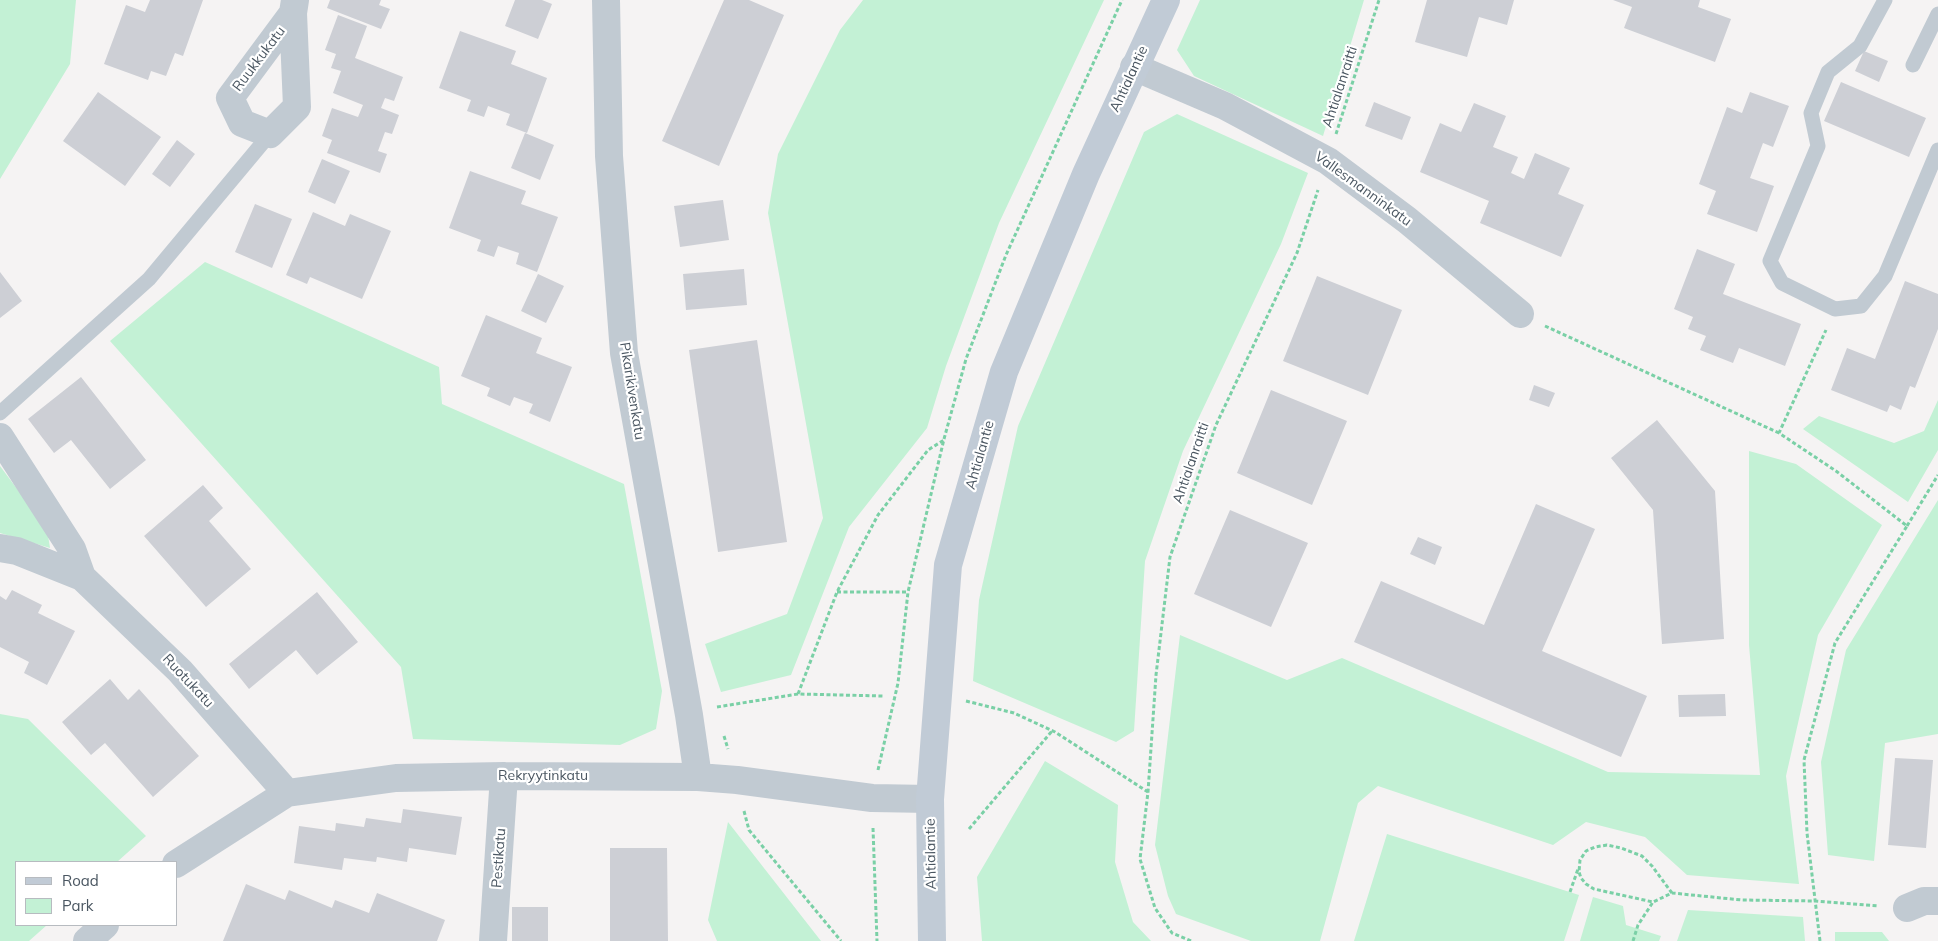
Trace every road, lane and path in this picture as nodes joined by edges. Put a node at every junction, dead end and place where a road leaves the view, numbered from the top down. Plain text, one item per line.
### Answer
1 (606, 0) edge
2 (1166, 0) edge
3 (1380, 0) edge
4 (1885, 0) edge
5 (294, 7) edge
6 (1938, 14) edge
7 (1913, 65) dead end
8 (1134, 66) junction
9 (270, 134) junction
10 (1938, 150) edge
11 (1328, 161) junction
12 (1835, 309) junction
13 (1520, 314) joint
14 (0, 413) edge
15 (1779, 433) junction
16 (0, 437) edge
17 (944, 439) dead end
18 (1938, 475) edge
19 (1907, 526) junction
20 (0, 548) edge
21 (82, 576) junction
22 (836, 592) junction
23 (908, 592) dead end
24 (798, 694) junction
25 (883, 696) dead end
26 (963, 700) dead end
27 (719, 716) dead end
28 (1052, 731) junction
29 (724, 734) dead end
30 (504, 776) junction
31 (698, 777) junction
32 (737, 780) junction
33 (1148, 792) junction
34 (288, 793) junction
35 (930, 799) junction
36 (969, 829) dead end
37 (178, 863) edge
38 (1579, 866) junction
39 (1570, 892) dead end
40 (1672, 893) junction
41 (1815, 901) junction
42 (1938, 901) edge
43 (1653, 902) junction
44 (1907, 908) joint
45 (104, 926) edge
46 (87, 941) edge
47 (493, 941) edge
48 (841, 941) edge
49 (932, 941) edge
50 (1191, 941) edge
51 (1633, 941) edge
52 (1820, 941) edge

1 - 31 street, Pikarikivenkatu
2 - 8 main road, Ahtialantie
3 - 11 path, Ahtialanraitti
4 - 12 lane
5 - 9 street, Ruukkukatu
5 - 9 street, Ruukkukatu
6 - 7 lane
8 - 11 street, Vallesmanninkatu
8 - 35 main road, Ahtialantie
9 - 14 lane
10 - 12 lane
11 - 13 street, Vallesmanninkatu
11 - 33 path, Ahtialanraitti
12 - 15 path
13 - 15 path
15 - 19 path
16 - 21 street, Ruotukatu
17 - 22 path
18 - 19 path
19 - 41 path
20 - 21 street, Ruotukatu
21 - 34 street, Ruotukatu
22 - 23 path
22 - 24 path
24 - 25 path
24 - 27 path
26 - 28 path
28 - 33 path
28 - 36 path
29 - 32 path
30 - 31 street, Rekryytinkatu
30 - 34 street, Rekryytinkatu
30 - 47 street, Pestikatu
31 - 32 street, Rekryytinkatu
32 - 35 street, Rekryytinkatu
32 - 48 path
33 - 50 path, Ahtialanraitti
34 - 37 street, Rekryytinkatu
35 - 49 main road, Ahtialantie
38 - 39 path
38 - 40 path
38 - 43 path
40 - 41 path
40 - 43 path
41 - 44 path
41 - 52 path
42 - 44 street
43 - 51 path
45 - 46 street

